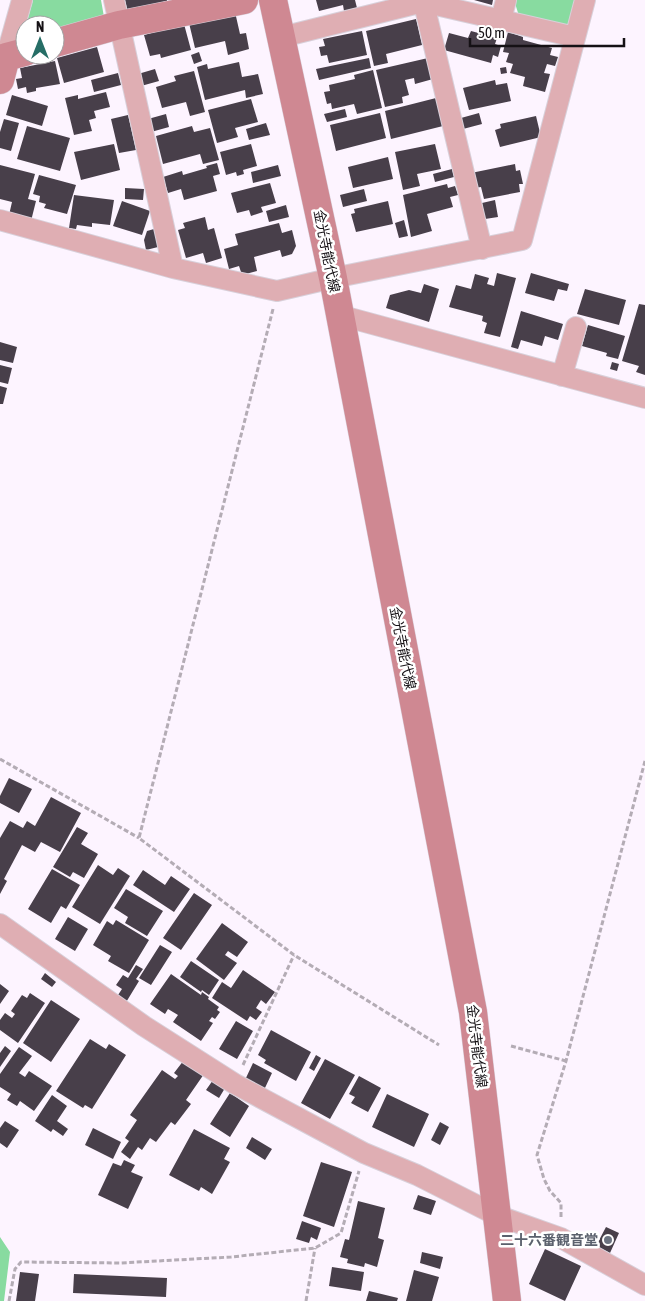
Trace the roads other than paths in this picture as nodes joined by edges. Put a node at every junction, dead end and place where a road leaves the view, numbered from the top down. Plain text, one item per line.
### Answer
1 (22, 0) edge
2 (244, 0) edge
3 (273, 0) edge
4 (506, 0) edge
5 (585, 0) edge
6 (423, 1) edge
7 (116, 12) edge
8 (501, 20) junction
9 (575, 36) junction
10 (282, 37) junction
11 (65, 38) edge
12 (8, 61) edge
13 (0, 220) edge
14 (482, 250) junction
15 (173, 268) junction
16 (332, 278) junction
17 (339, 315) junction
18 (576, 328) dead end
19 (562, 376) junction
20 (645, 398) edge
21 (0, 924) edge
22 (496, 1215) junction
23 (645, 1285) edge
24 (506, 1301) edge

1 - 12 street
2 - 7 main road
3 - 10 main road, 金光寺能代線
4 - 8 street
5 - 9 street
6 - 8 street
6 - 10 street
6 - 14 street
7 - 11 main road
7 - 15 street
8 - 9 street
9 - 14 street
10 - 16 main road, 金光寺能代線
13 - 15 street
14 - 16 street
15 - 16 street
16 - 17 main road, 金光寺能代線
17 - 19 street
17 - 22 main road, 金光寺能代線
18 - 19 street
19 - 20 street
21 - 22 street
22 - 23 street
22 - 24 main road, 金光寺能代線

